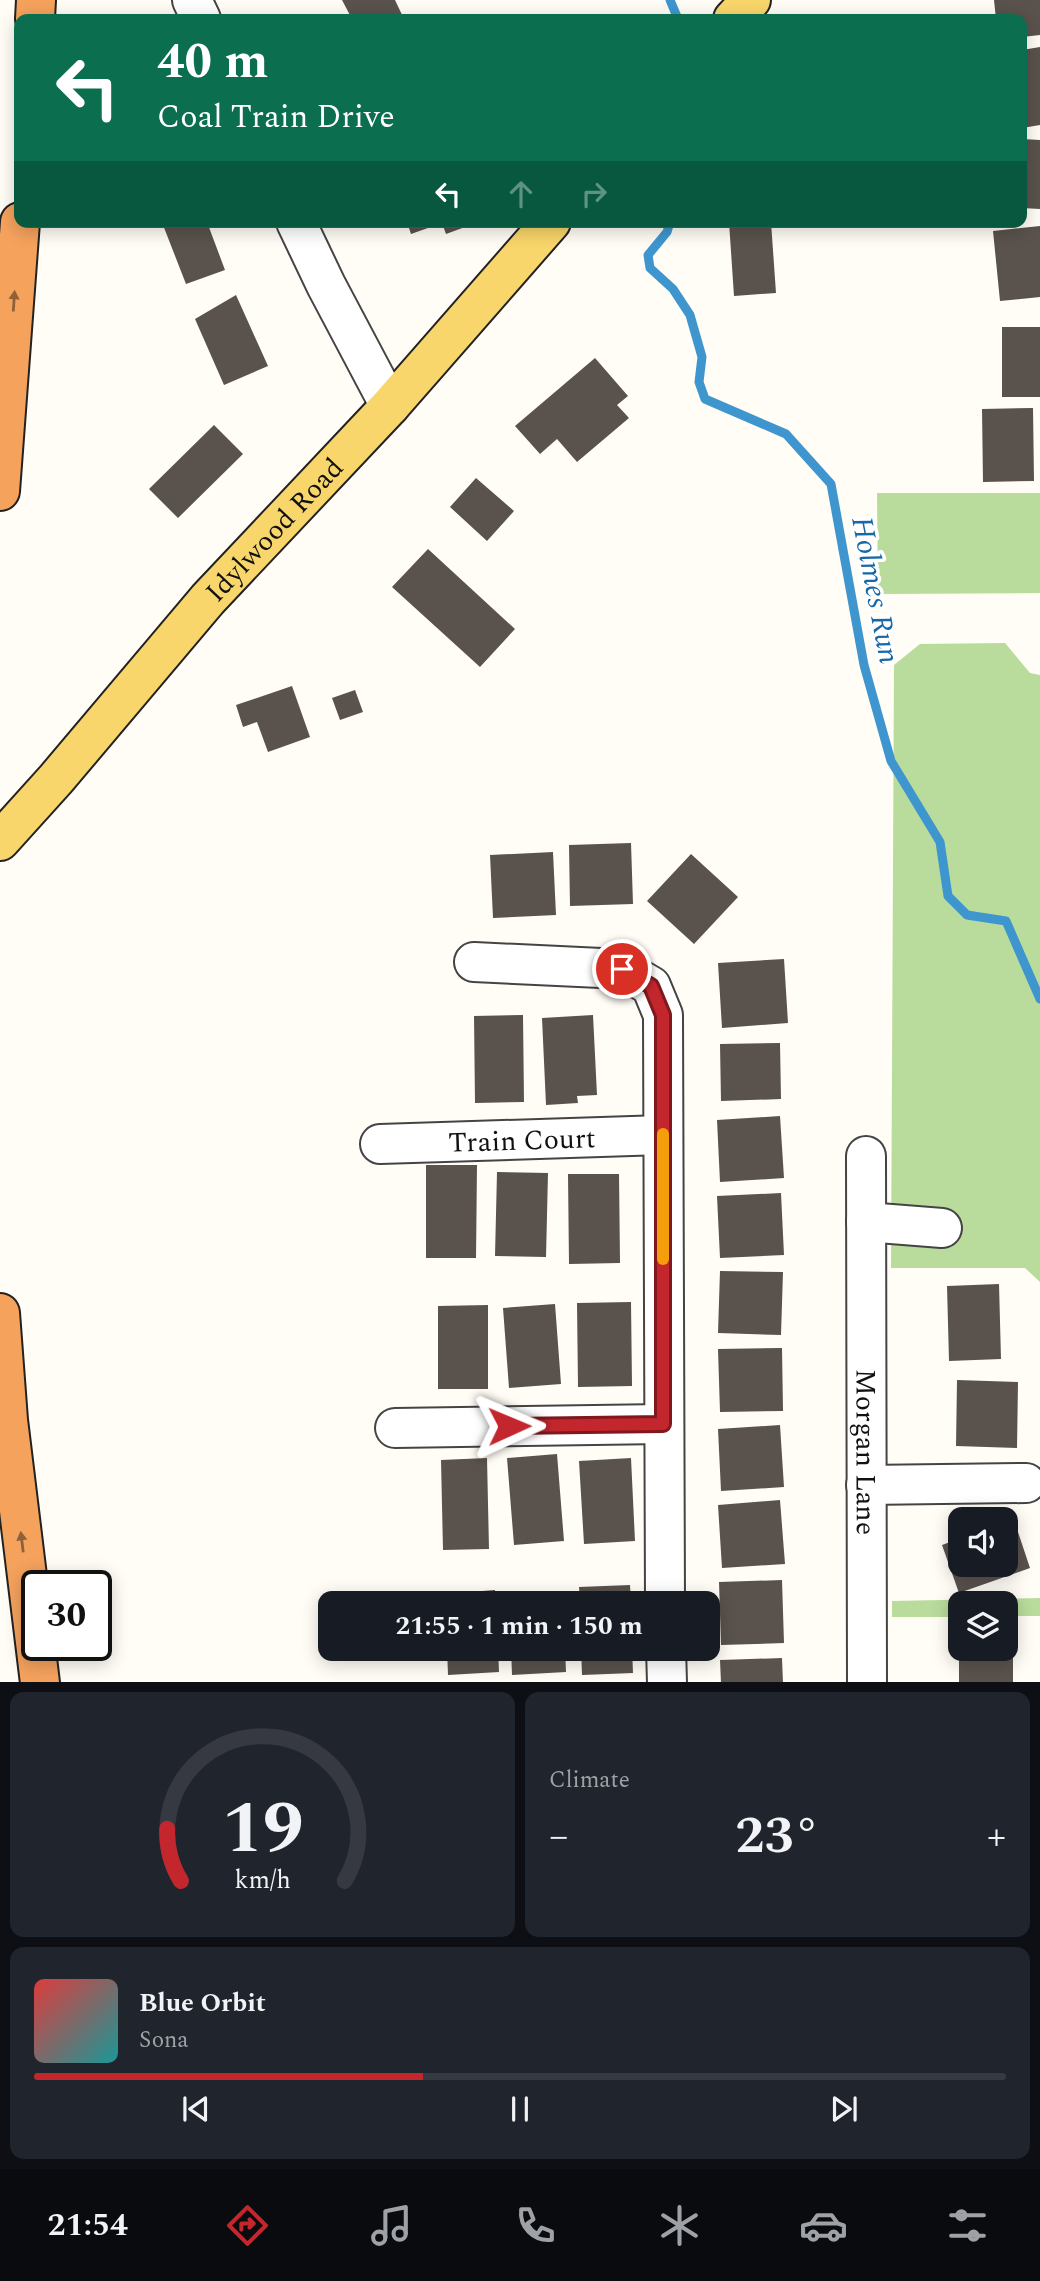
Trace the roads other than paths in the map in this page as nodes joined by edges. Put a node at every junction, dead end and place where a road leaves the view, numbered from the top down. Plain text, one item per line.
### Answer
1 (751, 0) edge
2 (738, 14) edge
3 (20, 228) edge
4 (299, 228) edge
5 (546, 228) edge
6 (390, 406) junction
7 (0, 491) edge
8 (0, 841) edge
9 (474, 962) dead end
10 (663, 1135) junction
11 (380, 1144) dead end
12 (866, 1156) dead end
13 (866, 1222) junction
14 (942, 1228) dead end
15 (0, 1313) edge
16 (663, 1424) junction
17 (395, 1428) dead end
18 (1026, 1483) dead end
19 (866, 1485) junction
20 (665, 1591) edge
21 (666, 1661) edge
22 (40, 1682) edge
23 (667, 1682) edge
24 (867, 1682) edge

1 - 2 main road
7 -> 3 highway
4 - 6 street
5 - 6 main road, Idylwood Road
6 - 8 main road, Idylwood Road
9 - 10 street
10 - 11 street, Train Court
10 - 16 street
12 - 13 street, Morgan Lane
13 - 14 street
13 - 19 street, Morgan Lane
22 -> 15 highway
16 - 17 street
16 - 20 street
18 - 19 street
19 - 24 street, Morgan Lane
21 - 23 street

